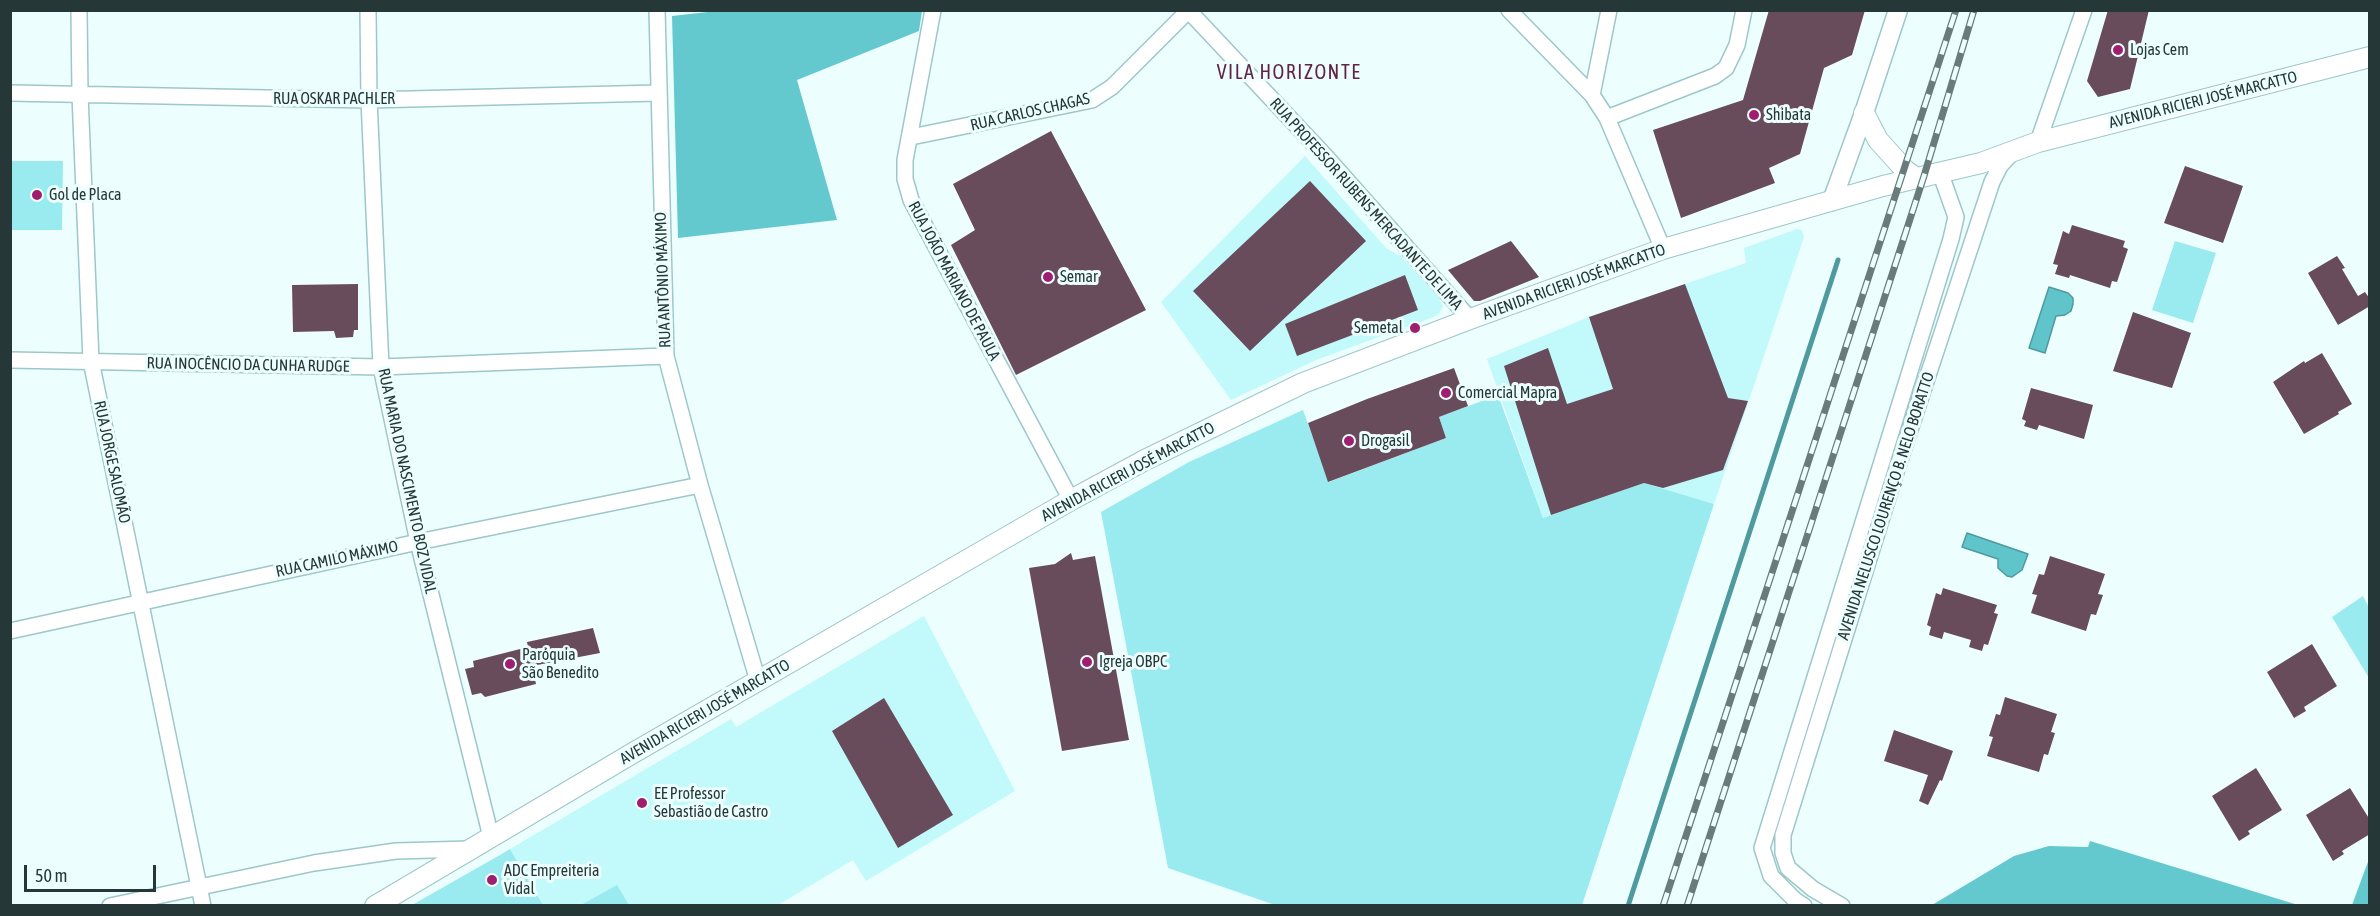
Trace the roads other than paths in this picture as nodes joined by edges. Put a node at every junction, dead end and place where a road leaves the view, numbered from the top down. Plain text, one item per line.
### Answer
1 (79, 10) edge
2 (368, 10) edge
3 (657, 10) edge
4 (933, 10) edge
5 (1509, 10) edge
6 (1609, 10) edge
7 (1744, 10) edge
8 (1898, 10) edge
9 (2084, 10) edge
10 (1188, 11) edge
11 (2370, 57) edge
12 (10, 93) edge
13 (658, 93) junction
14 (80, 95) junction
15 (1592, 95) junction
16 (369, 100) junction
17 (1864, 113) junction
18 (1608, 118) junction
19 (911, 137) junction
20 (2038, 142) junction
21 (2014, 151) junction
22 (1940, 172) junction
23 (1916, 178) junction
24 (1832, 201) junction
25 (1663, 249) junction
26 (1470, 319) junction
27 (666, 356) junction
28 (10, 360) edge
29 (91, 362) junction
30 (381, 368) junction
31 (700, 485) junction
32 (1071, 500) junction
33 (418, 542) junction
34 (141, 603) junction
35 (10, 631) edge
36 (758, 681) junction
37 (491, 837) junction
38 (472, 849) junction
39 (199, 886) junction
40 (110, 906) edge
41 (203, 906) edge
42 (375, 906) edge
43 (1804, 906) edge
44 (1842, 906) edge

1 - 14 street, RUA JORGE SALOMÃO
2 - 16 street, RUA MARIA DO NASCIMENTO BOZ VIDAL
3 - 13 street, RUA ANTÔNIO MÁXIMO
4 - 19 street, RUA JOÃO MARIANO DE PAULA
5 - 15 street
6 - 15 street
7 - 18 street
8 - 17 street
9 - 20 street
10 - 19 street, RUA CARLOS CHAGAS
10 - 26 street, RUA PROFESSOR RUBENS MERCADANTE DE LIMA
11 - 20 main road, AVENIDA RICIERI JOSÉ MARCATTO
12 - 14 street, RUA OSKAR PACHLER
13 - 16 street, RUA OSKAR PACHLER
13 - 27 street, RUA ANTÔNIO MÁXIMO
14 - 16 street, RUA OSKAR PACHLER
14 - 29 street, RUA JORGE SALOMÃO
15 - 18 street
16 - 30 street, RUA MARIA DO NASCIMENTO BOZ VIDAL
17 - 23 main road
17 - 24 street
18 - 25 street
19 - 32 street, RUA JOÃO MARIANO DE PAULA
20 - 21 main road, AVENIDA RICIERI JOSÉ MARCATTO
20 - 22 main road, AVENIDA RICIERI JOSÉ MARCATTO
21 - 22 main road, AVENIDA RICIERI JOSÉ MARCATTO
21 - 44 street, AVENIDA NELUSCO LOURENÇO B. NELO BORATTO
22 - 23 main road, AVENIDA RICIERI JOSÉ MARCATTO
22 - 43 street, AVENIDA NELUSCO LOURENÇO B. NELO BORATTO
23 - 24 main road, AVENIDA RICIERI JOSÉ MARCATTO
24 - 25 main road, AVENIDA RICIERI JOSÉ MARCATTO
25 - 26 main road, AVENIDA RICIERI JOSÉ MARCATTO
26 - 32 main road, AVENIDA RICIERI JOSÉ MARCATTO
27 - 30 street, RUA INOCÊNCIO DA CUNHA RUDGE
27 - 31 street, RUA ANTÔNIO MÁXIMO
28 - 29 street, RUA INOCÊNCIO DA CUNHA RUDGE
29 - 30 street, RUA INOCÊNCIO DA CUNHA RUDGE
29 - 34 street, RUA JORGE SALOMÃO
30 - 33 street, RUA MARIA DO NASCIMENTO BOZ VIDAL
31 - 33 street, RUA CAMILO MÁXIMO
31 - 36 street, RUA ANTÔNIO MÁXIMO
32 - 36 main road, AVENIDA RICIERI JOSÉ MARCATTO
33 - 34 street, RUA CAMILO MÁXIMO
33 - 37 street, RUA MARIA DO NASCIMENTO BOZ VIDAL
34 - 35 street, RUA CAMILO MÁXIMO
34 - 39 street, RUA JORGE SALOMÃO
36 - 37 main road, AVENIDA RICIERI JOSÉ MARCATTO
37 - 38 main road, AVENIDA RICIERI JOSÉ MARCATTO
38 - 39 street
38 - 42 main road, AVENIDA RICIERI JOSÉ MARCATTO
39 - 40 street
39 - 41 street, RUA JORGE SALOMÃO

